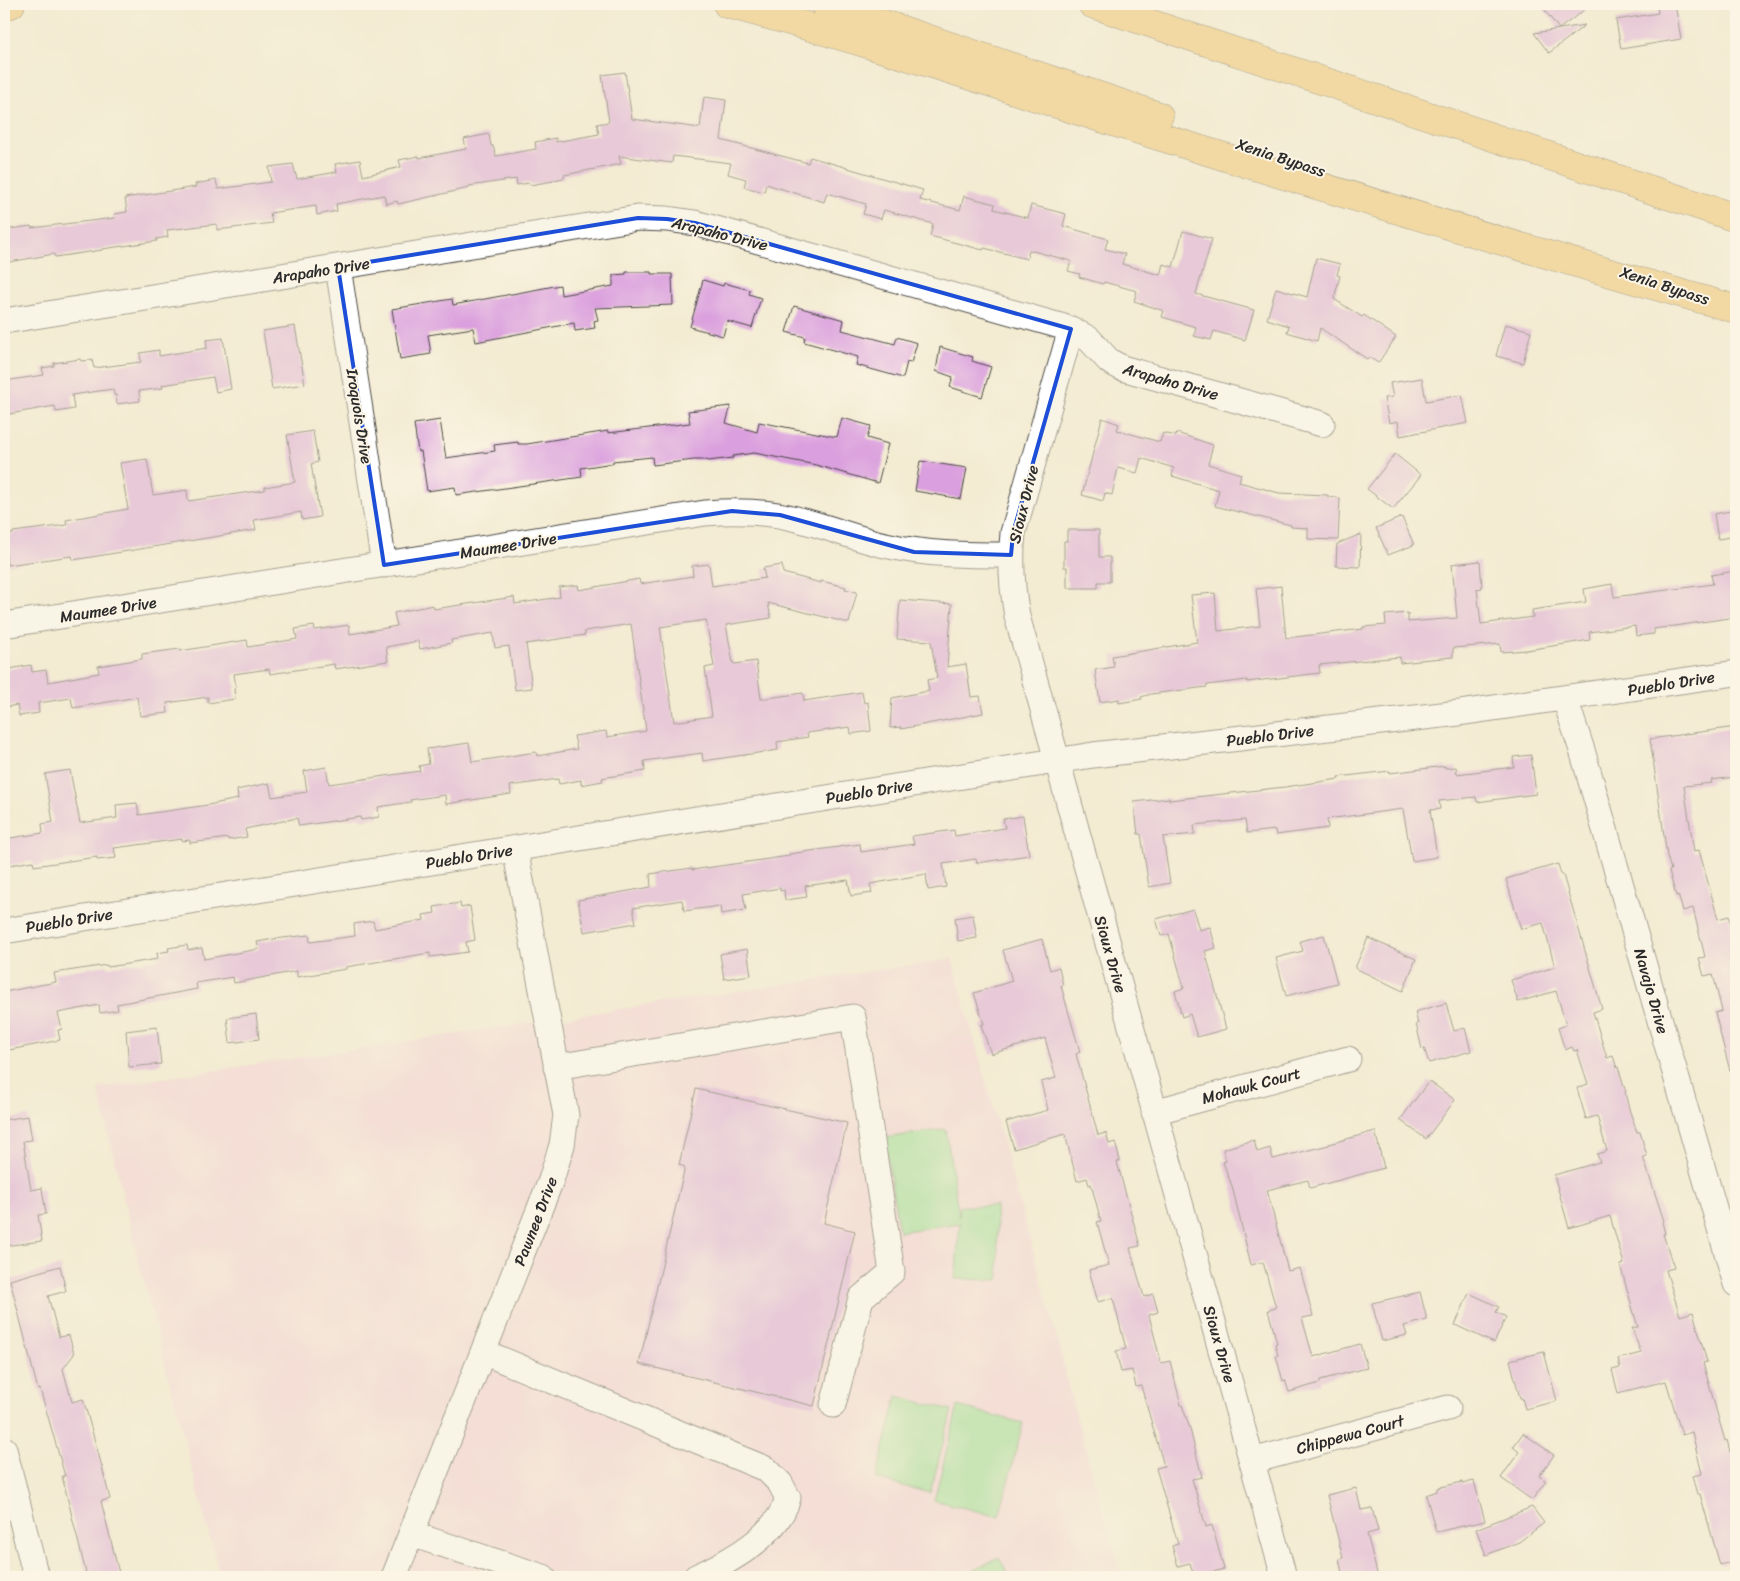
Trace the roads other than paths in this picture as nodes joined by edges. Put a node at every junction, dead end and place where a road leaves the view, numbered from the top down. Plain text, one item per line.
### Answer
1 (11, 4) edge
2 (727, 4) edge
3 (825, 4) edge
4 (1092, 4) edge
5 (1145, 4) edge
6 (4, 7) edge
7 (1447, 122) junction
8 (1736, 218) edge
9 (338, 267) junction
10 (1736, 309) edge
11 (4, 322) edge
12 (1070, 329) junction
13 (1322, 424) dead end
14 (1011, 555) junction
15 (384, 565) junction
16 (4, 626) edge
17 (1736, 673) edge
18 (1565, 699) junction
19 (1057, 761) junction
20 (515, 848) junction
21 (4, 931) edge
22 (1348, 1059) dead end
23 (556, 1067) junction
24 (1154, 1112) junction
25 (1736, 1284) edge
26 (483, 1352) junction
27 (833, 1405) dead end
28 (1448, 1408) dead end
29 (4, 1449) edge
30 (1252, 1461) junction
31 (411, 1534) junction
32 (36, 1577) edge
33 (394, 1577) edge
34 (543, 1577) edge
35 (696, 1577) edge
36 (1284, 1577) edge

1 - 6 highway
2 - 10 highway
3 - 10 highway, Xenia Bypass
4 - 7 highway
5 - 7 highway
7 - 8 highway
9 - 11 street, Arapaho Drive
9 - 12 street, Arapaho Drive
9 - 15 street, Iroquois Drive
12 - 13 street, Arapaho Drive
12 - 14 street, Sioux Drive
14 - 15 street, Maumee Drive
14 - 19 street, Sioux Drive
15 - 16 street, Maumee Drive
17 - 18 street, Pueblo Drive
18 - 19 street, Pueblo Drive
18 - 25 street, Navajo Drive
19 - 20 street, Pueblo Drive
19 - 24 street, Sioux Drive
20 - 21 street, Pueblo Drive
20 - 23 street, Pawnee Drive
22 - 24 street, Mohawk Court
23 - 26 street, Pawnee Drive
23 - 27 street
24 - 30 street, Sioux Drive
26 - 31 street, Pawnee Drive
26 - 35 street
28 - 30 street, Chippewa Court
29 - 32 street
30 - 36 street, Sioux Drive
31 - 33 street, Pawnee Drive
31 - 34 street

